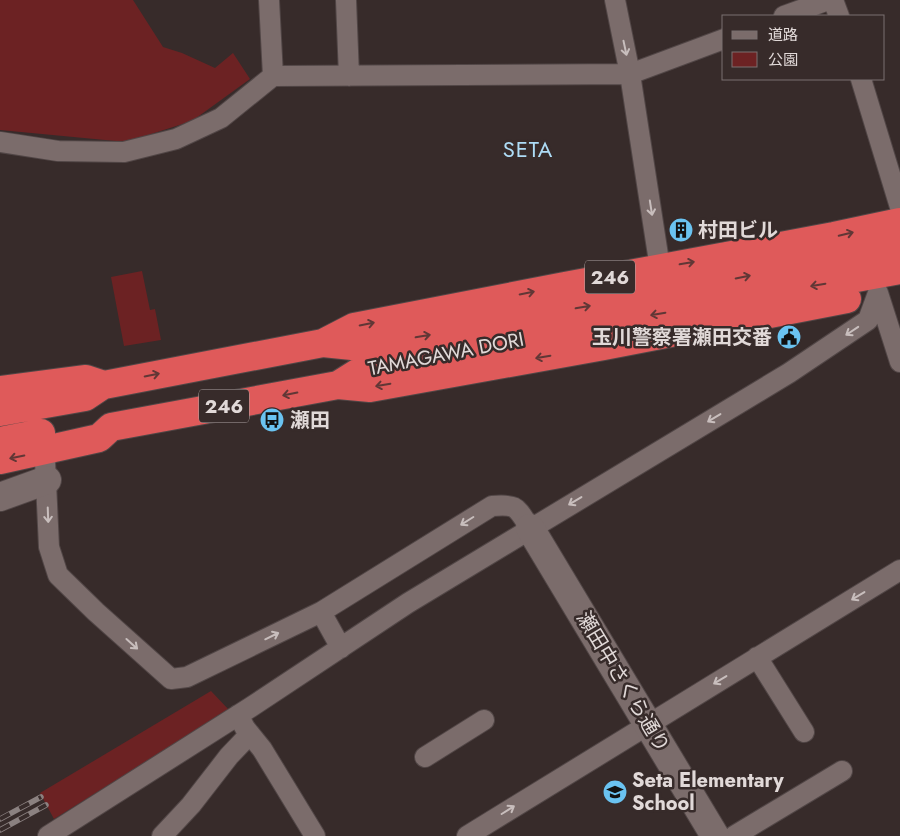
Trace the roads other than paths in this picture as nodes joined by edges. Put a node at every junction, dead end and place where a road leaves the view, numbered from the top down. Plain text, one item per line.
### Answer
1 (269, 0) edge
2 (346, 0) edge
3 (614, 0) edge
4 (828, 0) edge
5 (833, 0) edge
6 (787, 15) edge
7 (839, 15) edge
8 (722, 40) edge
9 (630, 74) junction
10 (273, 76) junction
11 (349, 76) junction
12 (861, 80) edge
13 (0, 142) edge
14 (900, 207) edge
15 (900, 222) edge
16 (900, 247) edge
17 (660, 268) junction
18 (900, 270) edge
19 (889, 291) edge
20 (323, 343) junction
21 (900, 362) edge
22 (104, 385) junction
23 (338, 385) junction
24 (0, 390) edge
25 (0, 412) edge
26 (111, 427) junction
27 (0, 441) edge
28 (50, 450) junction
29 (0, 460) edge
30 (47, 480) junction
31 (0, 497) edge
32 (530, 528) junction
33 (900, 570) edge
34 (322, 612) junction
35 (341, 648) junction
36 (757, 657) junction
37 (238, 715) junction
38 (484, 720) dead end
39 (648, 724) junction
40 (804, 732) dead end
41 (250, 734) junction
42 (424, 757) dead end
43 (842, 771) dead end
44 (48, 836) edge
45 (162, 836) edge
46 (314, 836) edge
47 (467, 836) edge
48 (715, 836) edge
49 (734, 836) edge

1 - 10 street
2 - 11 street
3 -> 9 street
4 - 6 street
5 - 7 street
8 - 9 street
9 - 11 street
9 -> 17 street
10 - 11 street
10 - 13 street
12 - 14 street
17 -> 15 highway, 246
20 -> 16 highway, TAMAGAWA DORI / 246
20 -> 17 highway, 246
18 -> 23 highway, TAMAGAWA DORI / 246
19 - 21 street
19 -> 23 highway, 246
19 -> 32 street
22 -> 20 highway, TAMAGAWA DORI / 246
22 - 24 highway, TAMAGAWA DORI / 246
22 - 25 highway, 246
23 -> 26 highway, TAMAGAWA DORI / 246
26 - 27 highway, 246
26 - 28 highway, TAMAGAWA DORI / 246
28 -> 29 highway, TAMAGAWA DORI / 246
28 - 30 street
30 - 31 street
30 -> 34 street
32 -> 34 street
32 - 35 street
32 - 39 street, 瀬田中さくら通り
33 -> 36 street
34 - 35 street
35 - 37 street
36 -> 39 street
36 - 40 street
37 - 41 street
37 - 44 street
38 - 42 street
47 -> 39 street
39 - 48 street, 瀬田中さくら通り
41 - 45 street
41 - 46 street
43 - 49 street

